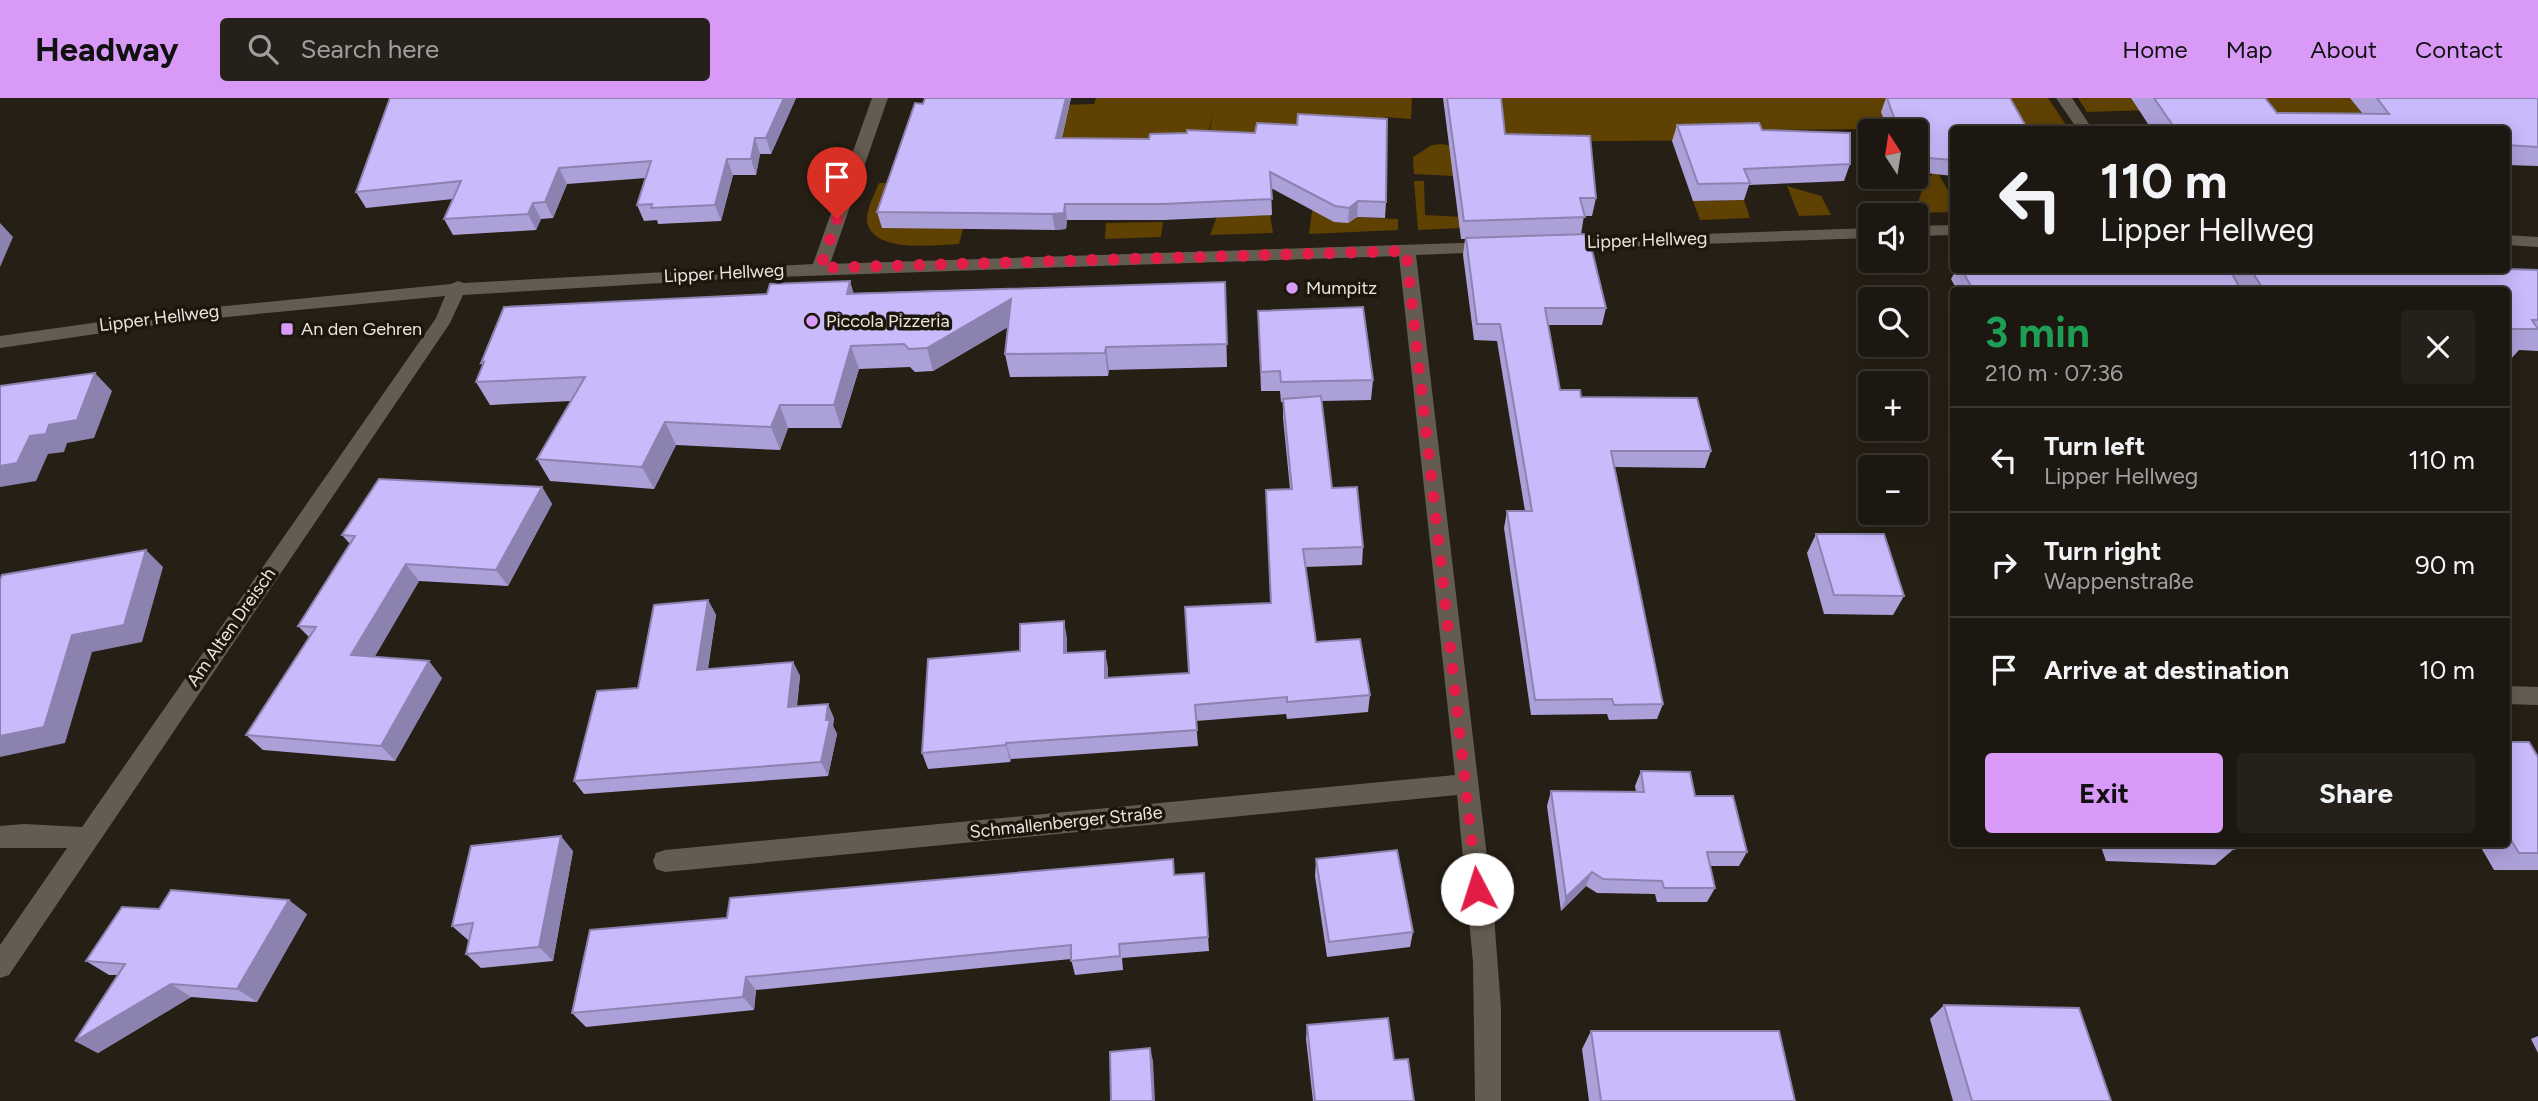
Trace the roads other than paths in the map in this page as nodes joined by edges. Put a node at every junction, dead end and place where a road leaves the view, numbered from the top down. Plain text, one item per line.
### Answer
1 (880, 98) edge
2 (2064, 98) edge
3 (2083, 126) edge
4 (1950, 230) edge
5 (1928, 231) edge
6 (1858, 233) edge
7 (2510, 240) edge
8 (2538, 242) edge
9 (1539, 245) edge
10 (1512, 246) edge
11 (1406, 251) junction
12 (820, 268) junction
13 (457, 287) junction
14 (0, 342) edge
15 (2510, 695) edge
16 (2538, 696) edge
17 (1467, 784) junction
18 (0, 837) edge
19 (85, 838) junction
20 (665, 861) dead end
21 (0, 966) edge
22 (1488, 1101) edge

1 - 12 street
2 - 3 street
4 - 5 street
6 - 9 street, Lipper Hellweg
7 - 8 street
10 - 11 street, Lipper Hellweg
11 - 12 street, Lipper Hellweg
11 - 17 street
12 - 13 street, Lipper Hellweg
13 - 14 street, Lipper Hellweg
13 - 19 street, Am Alten Dreisch
15 - 16 street
17 - 20 street, Schmallenberger Straße
17 - 22 street
18 - 19 street
19 - 21 street, Am Alten Dreisch

